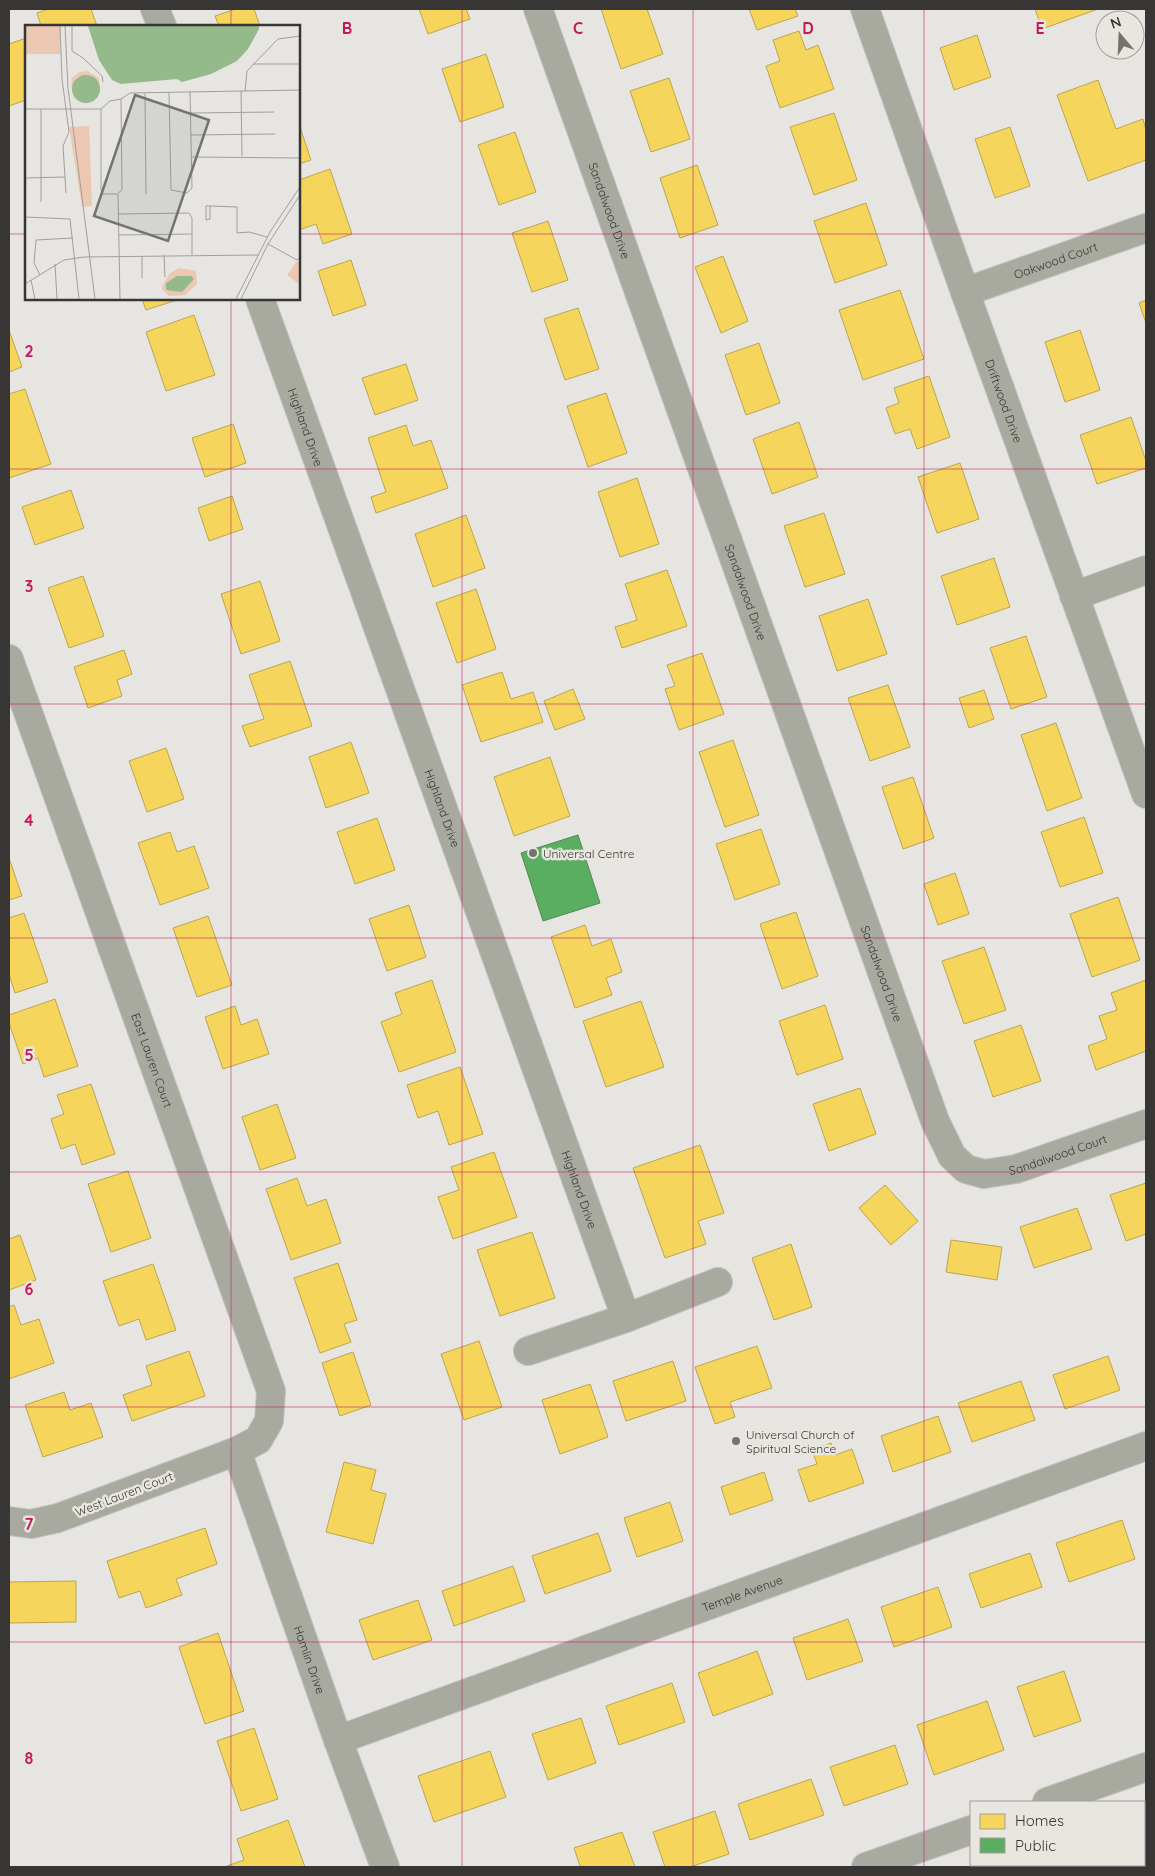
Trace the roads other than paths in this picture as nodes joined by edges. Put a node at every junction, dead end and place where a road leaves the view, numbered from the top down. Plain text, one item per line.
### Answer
1 (155, 9) edge
2 (538, 9) edge
3 (865, 9) edge
4 (162, 25) edge
5 (1146, 228) edge
6 (965, 292) junction
7 (260, 300) edge
8 (1146, 570) edge
9 (1074, 596) junction
10 (9, 659) edge
11 (1146, 794) edge
12 (1146, 1124) edge
13 (966, 1169) joint
14 (718, 1282) dead end
15 (626, 1318) junction
16 (528, 1351) dead end
17 (1146, 1446) edge
18 (236, 1451) junction
19 (9, 1521) edge
20 (338, 1740) junction
21 (1146, 1767) edge
22 (1050, 1801) edge
23 (970, 1830) edge
24 (385, 1867) edge
25 (866, 1867) edge

1 - 4 street
2 - 13 street, Sandalwood Drive
3 - 6 street, Driftwood Drive
5 - 6 street, Oakwood Court
6 - 9 street, Driftwood Drive
7 - 15 street, Highland Drive
8 - 9 street
9 - 11 street, Driftwood Drive
10 - 18 street, East Lauren Court
12 - 13 street, Sandalwood Court
14 - 15 street
15 - 16 street
17 - 20 street, Temple Avenue
18 - 19 street, West Lauren Court
18 - 20 street, Hamlin Drive
20 - 24 street, Hamlin Drive
21 - 22 street
23 - 25 street

